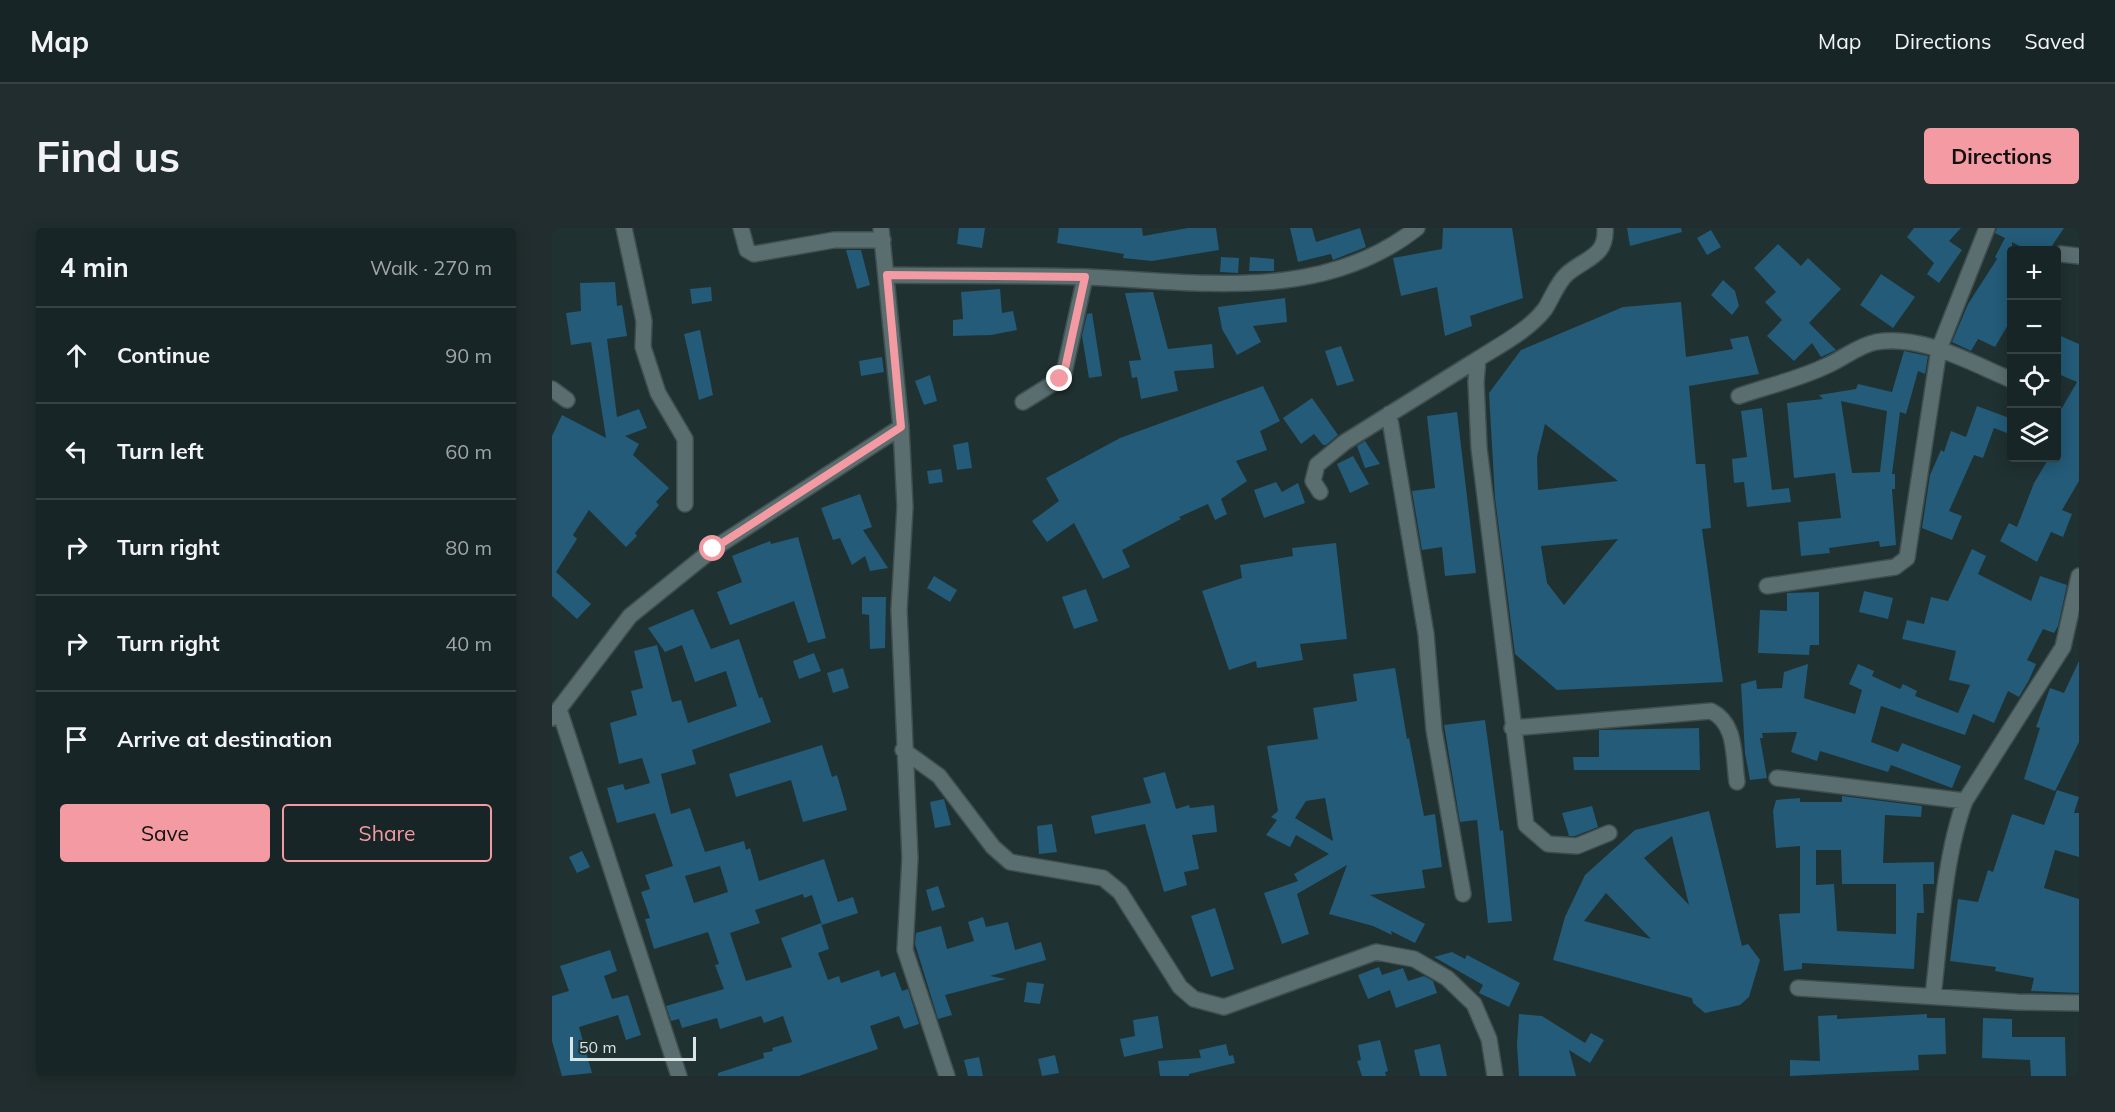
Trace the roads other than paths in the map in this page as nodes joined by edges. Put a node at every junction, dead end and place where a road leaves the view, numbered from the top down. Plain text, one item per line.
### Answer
1 (624, 228) edge
2 (741, 228) edge
3 (1417, 228) edge
4 (1605, 228) edge
5 (1987, 228) edge
6 (882, 234) edge
7 (2061, 254) dead end
8 (2079, 256) edge
9 (887, 275) junction
10 (1085, 277) junction
11 (1939, 350) junction
12 (1478, 359) junction
13 (2007, 378) edge
14 (552, 389) edge
15 (1739, 396) dead end
16 (567, 400) dead end
17 (1023, 402) dead end
18 (1389, 414) junction
19 (901, 427) junction
20 (1320, 492) dead end
21 (685, 504) dead end
22 (2079, 576) edge
23 (1767, 586) dead end
24 (556, 714) edge
25 (1512, 728) junction
26 (903, 750) junction
27 (1777, 778) dead end
28 (1737, 782) dead end
29 (1965, 801) junction
30 (1608, 833) dead end
31 (1463, 894) dead end
32 (1798, 988) dead end
33 (1934, 996) junction
34 (2079, 1003) edge
35 (679, 1076) edge
36 (947, 1076) edge
37 (1495, 1076) edge

1 - 21 street
2 - 6 street
3 - 10 street
4 - 12 street
5 - 11 street
6 - 9 street
7 - 8 street
9 - 10 street
9 - 19 street
10 - 17 street
11 - 13 street
11 - 15 street
11 - 23 street
12 - 18 street
12 - 25 street
14 - 16 street
18 - 20 street
18 - 31 street
19 - 24 street
19 - 26 street
22 - 29 street
24 - 35 street
25 - 28 street
25 - 30 street
26 - 36 street
26 - 37 street
27 - 29 street
29 - 33 street
32 - 33 street
33 - 34 street

